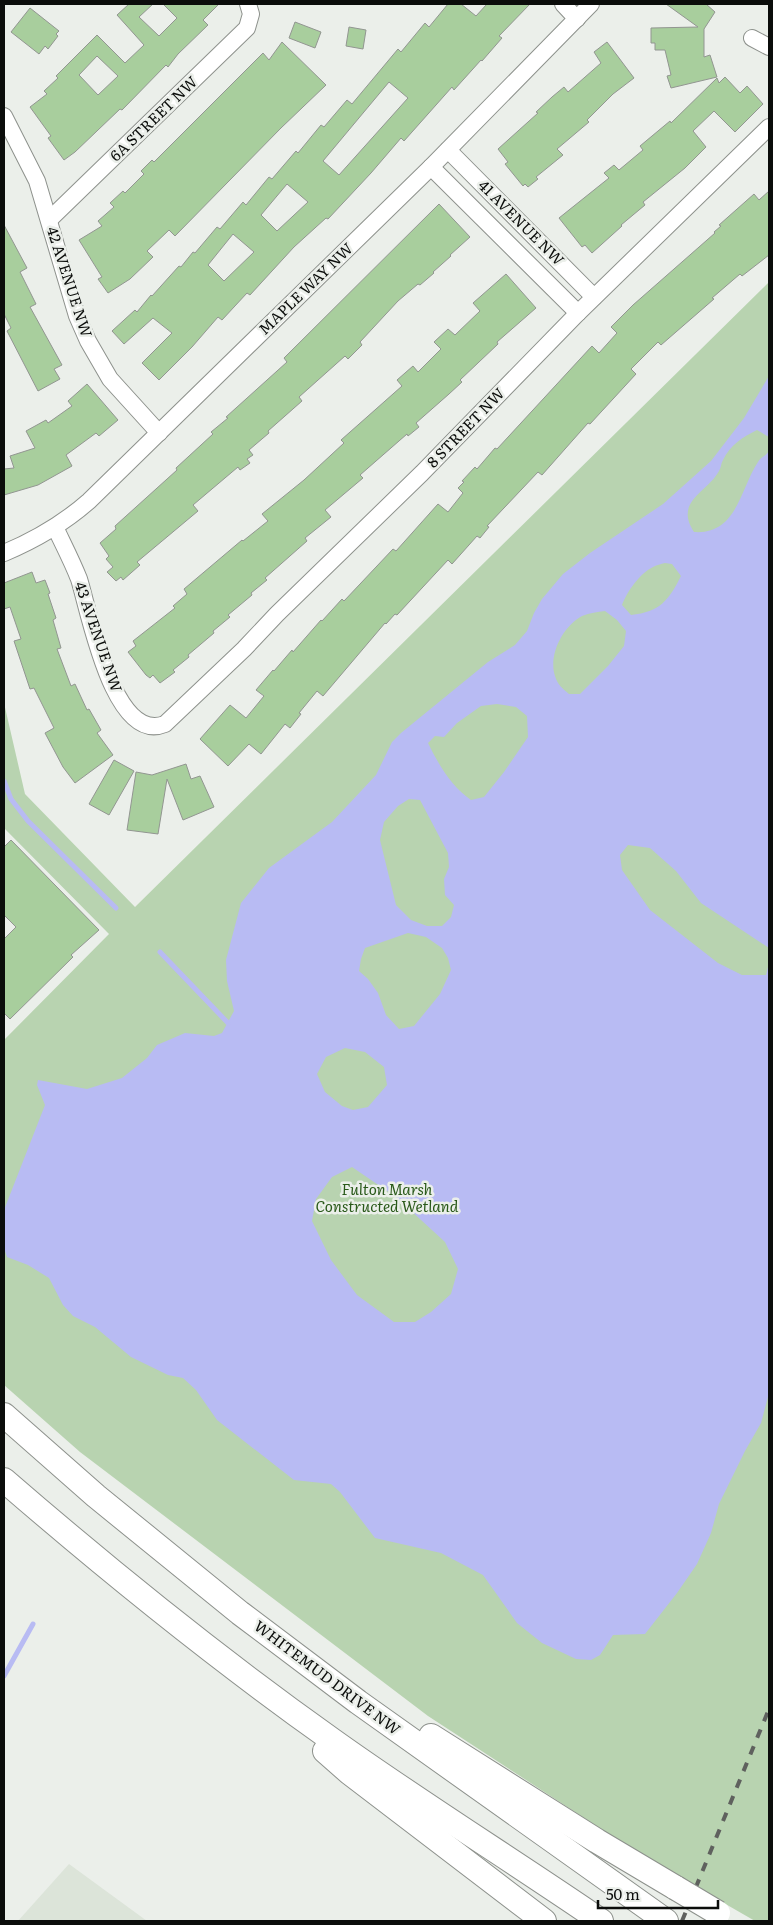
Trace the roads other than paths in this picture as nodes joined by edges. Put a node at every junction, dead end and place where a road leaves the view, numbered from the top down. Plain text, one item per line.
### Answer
1 (563, 4) edge
2 (591, 4) edge
3 (250, 9) edge
4 (577, 19) junction
5 (752, 38) dead end
6 (769, 47) edge
7 (4, 116) edge
8 (769, 127) edge
9 (448, 150) junction
10 (431, 167) junction
11 (49, 220) junction
12 (594, 297) junction
13 (578, 313) junction
14 (160, 433) junction
15 (55, 527) junction
16 (4, 553) edge
17 (160, 726) joint
18 (4, 1415) edge
19 (4, 1480) edge
20 (240, 1613) junction
21 (205, 1646) junction
22 (725, 1917) edge
23 (664, 1920) edge
24 (544, 1921) edge
25 (601, 1921) edge

1 - 4 street
2 - 4 street, MAPLE WAY NW
3 - 11 street, 6A STREET NW
4 - 9 street, MAPLE WAY NW
5 - 6 street
7 - 11 street, 42 AVENUE NW
8 - 12 street, 8 STREET NW
9 - 10 street, MAPLE WAY NW
9 - 12 street, 41 AVENUE NW
10 - 13 street, 41 AVENUE NW
10 - 14 street, MAPLE WAY NW
11 - 14 street, 42 AVENUE NW
12 - 13 street, 8 STREET NW
13 - 17 street, 8 STREET NW
14 - 15 street, MAPLE WAY NW
15 - 16 street, MAPLE WAY NW
15 - 17 street, 43 AVENUE NW
18 - 20 highway, WHITEMUD DRIVE NW
19 - 21 highway
20 - 22 highway, bridge
20 - 23 highway, WHITEMUD DRIVE NW
21 - 24 highway
21 - 25 highway

